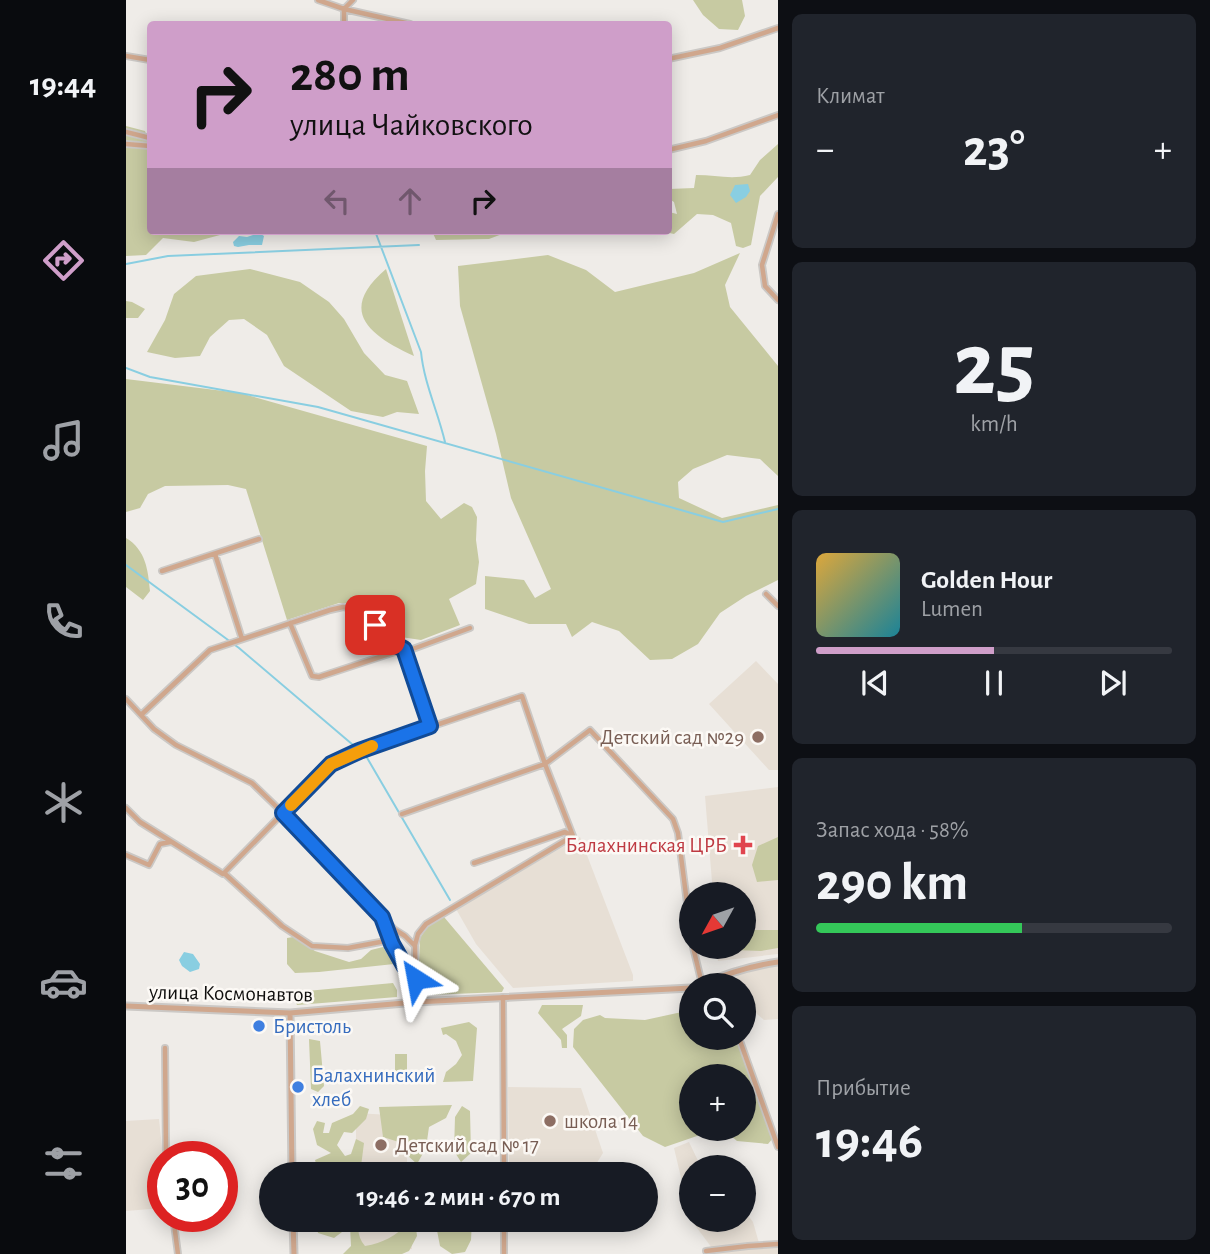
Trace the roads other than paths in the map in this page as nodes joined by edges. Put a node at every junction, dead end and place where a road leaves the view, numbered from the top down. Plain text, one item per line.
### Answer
1 (318, 0) edge
2 (353, 0) edge
3 (344, 9) junction
4 (344, 21) edge
5 (397, 21) edge
6 (778, 28) edge
7 (126, 56) edge
8 (672, 59) edge
9 (147, 60) edge
10 (778, 115) edge
11 (126, 132) edge
12 (147, 137) edge
13 (126, 144) edge
14 (147, 146) edge
15 (672, 149) edge
16 (778, 214) edge
17 (778, 300) edge
18 (259, 539) dead end
19 (215, 554) junction
20 (162, 571) dead end
21 (766, 594) dead end
22 (778, 606) edge
23 (290, 623) junction
24 (470, 628) dead end
25 (242, 639) junction
26 (404, 649) junction
27 (126, 699) edge
28 (141, 715) junction
29 (430, 726) junction
30 (545, 764) junction
31 (126, 808) edge
32 (283, 813) junction
33 (402, 814) dead end
34 (573, 836) junction
35 (171, 841) junction
36 (126, 855) edge
37 (474, 863) dead end
38 (224, 873) junction
39 (684, 882) edge
40 (382, 917) junction
41 (418, 934) junction
42 (405, 936) junction
43 (391, 940) junction
44 (415, 946) junction
45 (778, 962) edge
46 (737, 973) edge
47 (416, 979) junction
48 (679, 989) edge
49 (503, 996) junction
50 (416, 1002) junction
51 (126, 1006) edge
52 (290, 1013) junction
53 (165, 1048) dead end
54 (743, 1050) edge
55 (166, 1141) edge
56 (778, 1147) edge
57 (292, 1162) edge
58 (504, 1162) edge
59 (175, 1232) edge
60 (293, 1232) edge
61 (504, 1232) edge
62 (778, 1244) edge
63 (706, 1251) dead end
64 (178, 1254) edge
65 (294, 1254) edge
66 (504, 1254) edge

1 - 3 street
2 - 3 street
3 - 4 street
3 - 5 street
6 - 8 street
7 - 9 street
10 - 15 street
11 - 12 street
13 - 14 street
16 - 17 street
18 - 19 street
19 - 20 street
19 - 25 street
21 - 22 street
23 - 25 street
23 - 26 street
23 - 26 street
24 - 26 street
25 - 28 street
26 - 29 street
27 - 28 street
28 - 32 street
29 - 30 street
29 - 32 street
30 - 33 street
30 - 34 street
30 - 39 street
31 - 35 street
32 - 38 street
32 - 40 street
34 - 37 street
34 - 41 street
35 - 36 street
35 - 38 street
38 - 43 street
40 - 42 street
40 - 43 street
41 - 42 street
41 - 44 street
42 - 44 street
43 - 47 street
44 - 47 street
45 - 46 street
47 - 50 street
48 - 49 street, улица Космонавтов
49 - 50 street, улица Космонавтов
49 - 58 street
50 - 52 street, улица Космонавтов
51 - 52 street, улица Космонавтов
52 - 57 street
53 - 55 street
54 - 56 street
59 - 64 street
60 - 65 street
61 - 66 street
62 - 63 street

